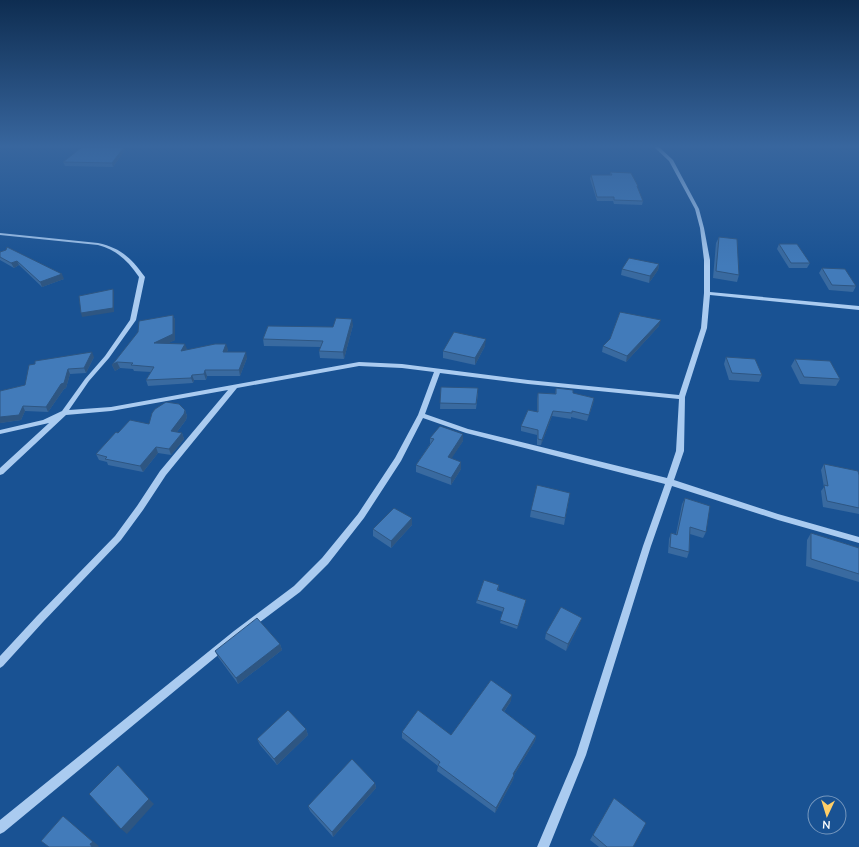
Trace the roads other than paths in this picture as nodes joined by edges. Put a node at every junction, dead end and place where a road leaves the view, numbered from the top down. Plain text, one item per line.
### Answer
1 (685, 187) edge
2 (0, 234) edge
3 (707, 293) junction
4 (859, 308) edge
5 (438, 371) junction
6 (235, 386) junction
7 (682, 397) junction
8 (64, 413) junction
9 (421, 415) junction
10 (0, 432) edge
11 (0, 472) edge
12 (670, 482) junction
13 (859, 540) edge
14 (0, 664) edge
15 (0, 828) edge
16 (543, 847) edge

1 - 3 street
2 - 8 street
3 - 4 street
3 - 7 street
5 - 6 street
5 - 7 street
5 - 9 street
6 - 8 street
6 - 14 street
7 - 12 street
8 - 10 street
8 - 11 street
9 - 12 street
9 - 15 street
12 - 13 street
12 - 16 street

